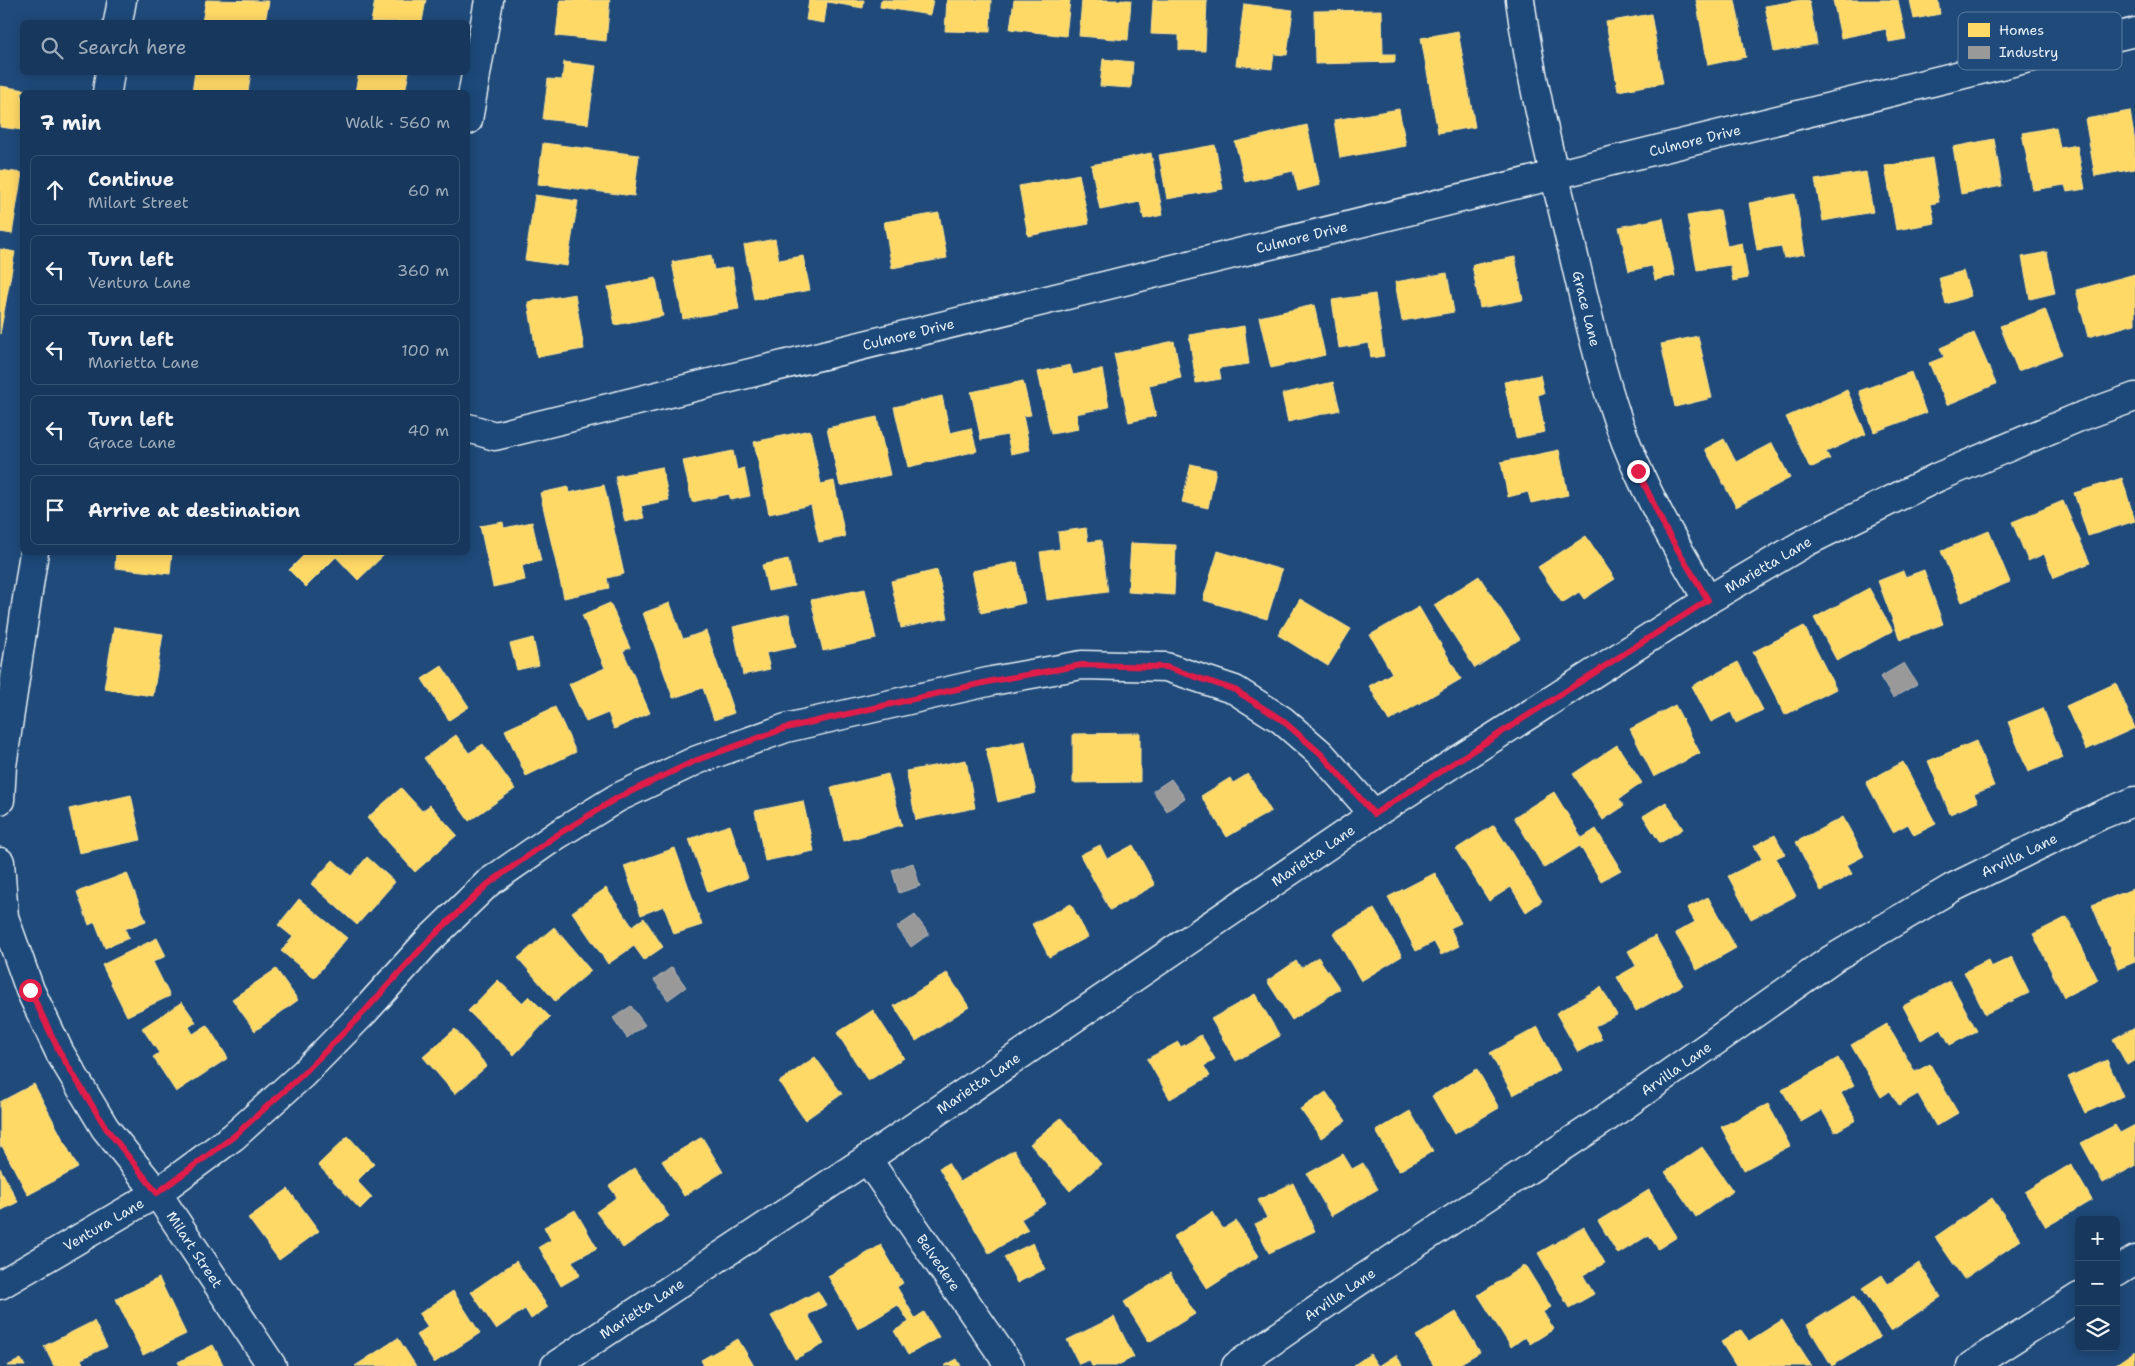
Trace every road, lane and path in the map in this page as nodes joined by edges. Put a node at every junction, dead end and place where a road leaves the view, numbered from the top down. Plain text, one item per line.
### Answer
1 (122, 0) edge
2 (489, 0) edge
3 (1520, 0) edge
4 (118, 20) edge
5 (2135, 32) edge
6 (2122, 35) edge
7 (1982, 70) edge
8 (110, 75) edge
9 (107, 90) edge
10 (470, 109) edge
11 (1555, 176) junction
12 (2135, 397) edge
13 (470, 429) edge
14 (34, 555) edge
15 (1708, 600) junction
16 (0, 800) edge
17 (2135, 801) edge
18 (1374, 814) junction
19 (0, 862) edge
20 (2, 918) edge
21 (867, 1159) junction
22 (157, 1193) junction
23 (2135, 1260) edge
24 (2120, 1269) edge
25 (0, 1285) edge
26 (2075, 1300) edge
27 (272, 1366) edge
28 (555, 1366) edge
29 (1010, 1366) edge
30 (1236, 1366) edge
31 (1971, 1366) edge

1 - 4 street
2 - 10 street
3 - 11 street, Grace Lane
5 - 6 street, Culmore Drive
7 - 11 street, Culmore Drive
8 - 9 street
11 - 13 street, Culmore Drive
11 - 15 street, Grace Lane
12 - 15 street, Marietta Lane
14 - 16 street
15 - 18 street, Marietta Lane
17 - 30 street, Arvilla Lane
18 - 21 street, Marietta Lane
18 - 22 street, Ventura Lane
19 - 20 street, Milart Street
20 - 22 street, Milart Street
21 - 28 street, Marietta Lane
21 - 29 street, Belvedere
22 - 25 street, Ventura Lane
22 - 27 street, Milart Street
23 - 24 street
26 - 31 street

